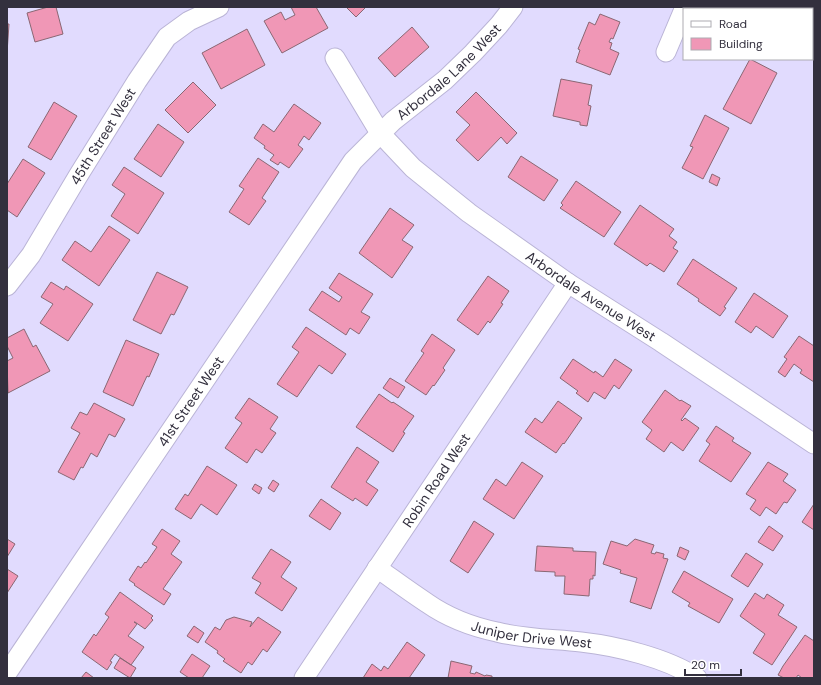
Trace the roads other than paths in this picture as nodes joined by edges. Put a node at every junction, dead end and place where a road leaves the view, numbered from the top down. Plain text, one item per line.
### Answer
1 (219, 7) edge
2 (513, 7) edge
3 (683, 12) edge
4 (666, 52) dead end
5 (335, 58) dead end
6 (380, 133) junction
7 (568, 283) junction
8 (7, 286) edge
9 (814, 444) edge
10 (377, 568) junction
11 (7, 673) edge
12 (304, 678) edge
13 (697, 678) edge

1 - 8 street, 45th Street West
2 - 6 street, Arbordale Lane West
3 - 4 street
5 - 6 street, Arbordale Avenue West
6 - 7 street, Arbordale Avenue West
6 - 11 street, 41st Street West
7 - 9 street, Arbordale Avenue West
7 - 10 street, Robin Road West
10 - 12 street, Robin Road West
10 - 13 street, Juniper Drive West

